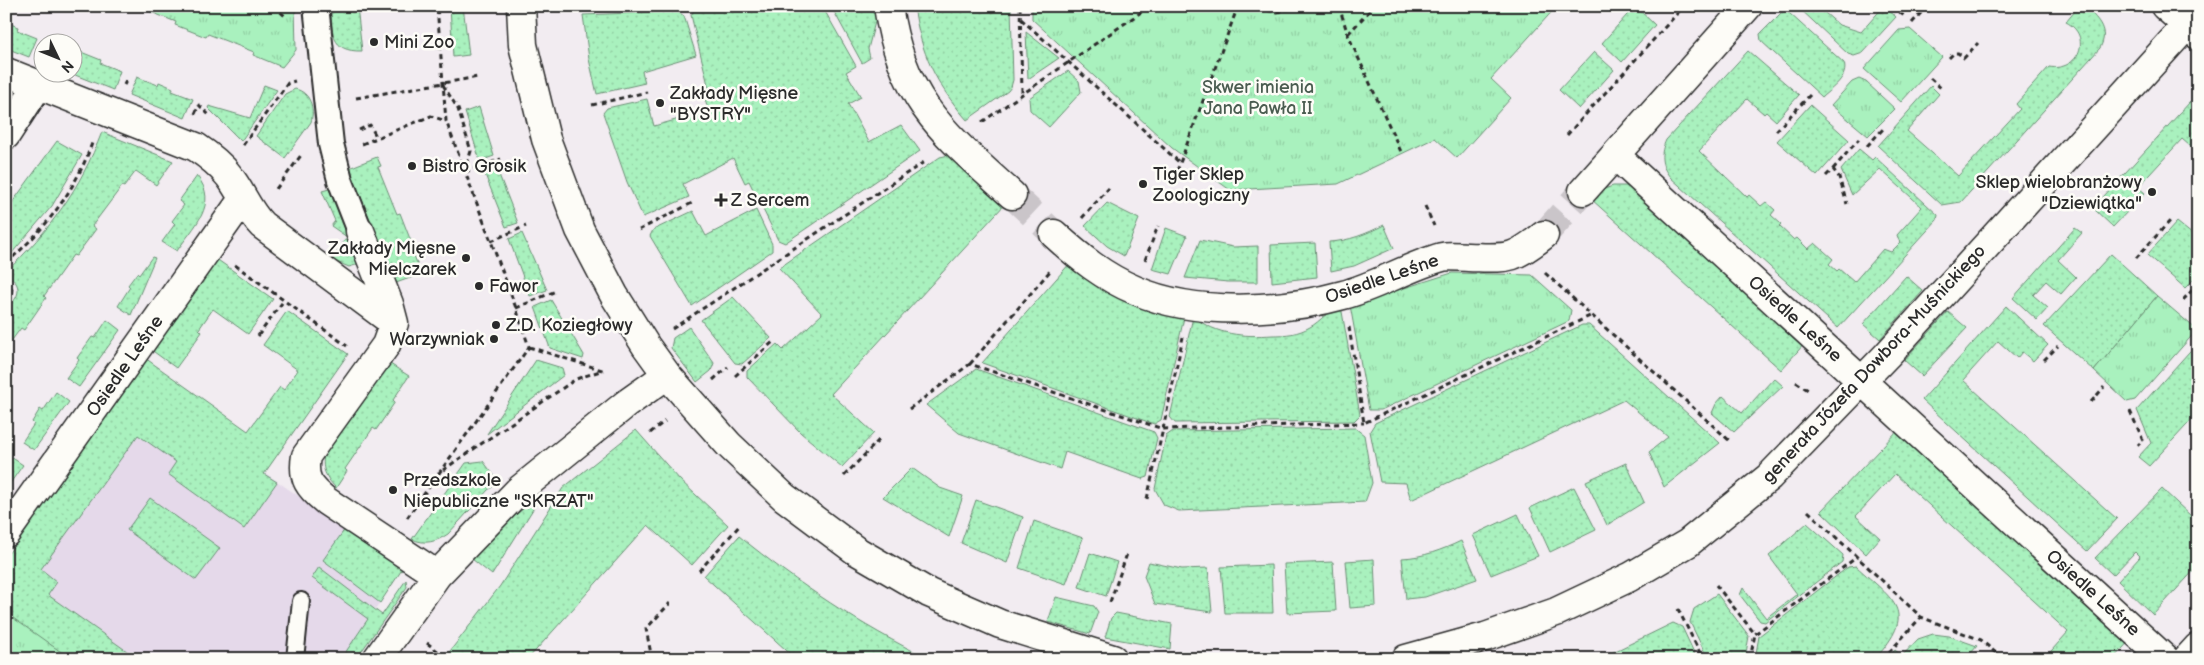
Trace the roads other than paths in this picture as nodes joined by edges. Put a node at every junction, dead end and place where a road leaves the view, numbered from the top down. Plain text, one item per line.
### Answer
1 (316, 6) edge
2 (521, 6) edge
3 (888, 6) edge
4 (1748, 6) edge
5 (2165, 6) edge
6 (2192, 30) edge
7 (6, 72) edge
8 (39, 84) junction
9 (6, 135) edge
10 (1615, 155) junction
11 (1583, 191) tunnel mouth
12 (1012, 195) tunnel mouth
13 (249, 208) junction
14 (360, 232) joint
15 (1067, 235) tunnel mouth
16 (1544, 235) tunnel mouth
17 (394, 323) junction
18 (666, 375) junction
19 (1862, 381) junction
20 (6, 533) edge
21 (437, 575) junction
22 (301, 601) dead end
23 (2198, 647) edge
24 (295, 659) edge
25 (377, 659) edge
26 (1112, 659) edge
27 (1406, 659) edge
28 (2166, 659) edge
29 (2187, 659) edge

1 - 14 street
2 - 18 street
3 - 12 street
4 - 10 street
5 - 6 street
6 - 19 street, generała Józefa Dowbora-Muśnickiego
7 - 8 street
8 - 9 street
8 - 13 street
10 - 11 street
10 - 19 street, Osiedle Leśne
13 - 17 street
13 - 20 street, Osiedle Leśne
14 - 17 street
15 - 16 street, Osiedle Leśne
17 - 21 street
18 - 21 street
18 - 26 street
19 - 27 street, generała Józefa Dowbora-Muśnickiego
19 - 28 street, Osiedle Leśne
21 - 25 street
22 - 24 lane
23 - 29 street

